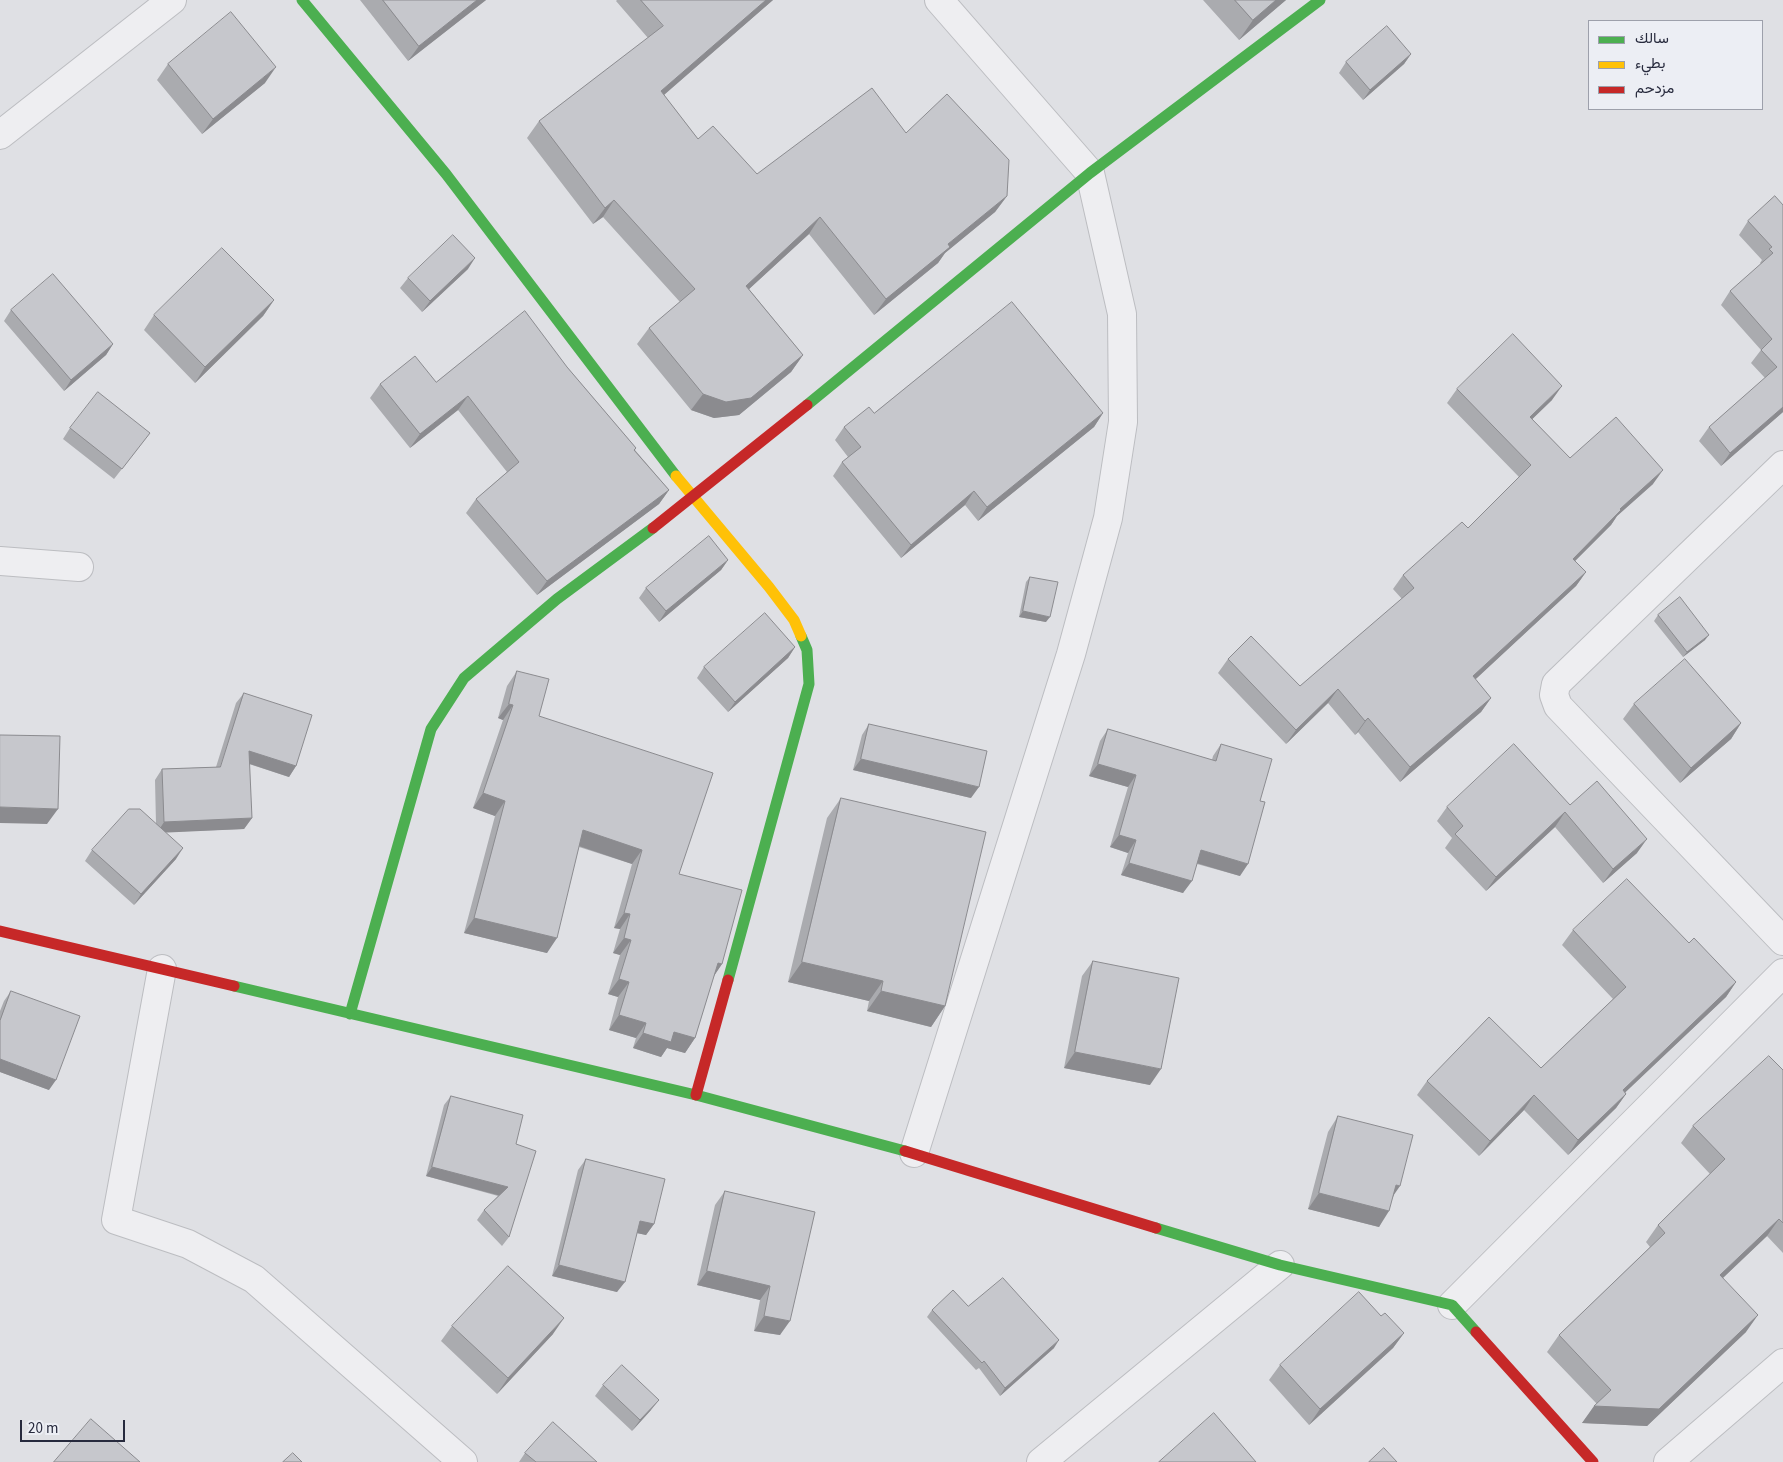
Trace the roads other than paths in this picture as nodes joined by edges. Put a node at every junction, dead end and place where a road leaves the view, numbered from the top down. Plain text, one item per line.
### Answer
1 (172, 0) edge
2 (302, 0) edge
3 (939, 0) edge
4 (1320, 0) edge
5 (0, 135) edge
6 (1090, 173) junction
7 (1783, 465) edge
8 (693, 498) junction
9 (0, 562) edge
10 (79, 568) dead end
11 (0, 931) edge
12 (1783, 941) edge
13 (162, 969) junction
14 (1783, 973) edge
15 (350, 1014) junction
16 (696, 1095) junction
17 (914, 1153) junction
18 (1280, 1265) junction
19 (1452, 1305) junction
20 (1783, 1363) edge
21 (463, 1462) edge
22 (1040, 1462) edge
23 (1593, 1462) edge
24 (1668, 1462) edge

1 - 5 street
2 - 8 street
3 - 6 street
4 - 6 street
6 - 8 street
6 - 17 street
7 - 12 street
8 - 15 street
8 - 16 street
9 - 10 street
11 - 13 street
13 - 15 street
13 - 21 street
14 - 19 street
15 - 16 street
16 - 17 street
17 - 18 street
18 - 19 street
18 - 22 street
19 - 23 street
20 - 24 street

